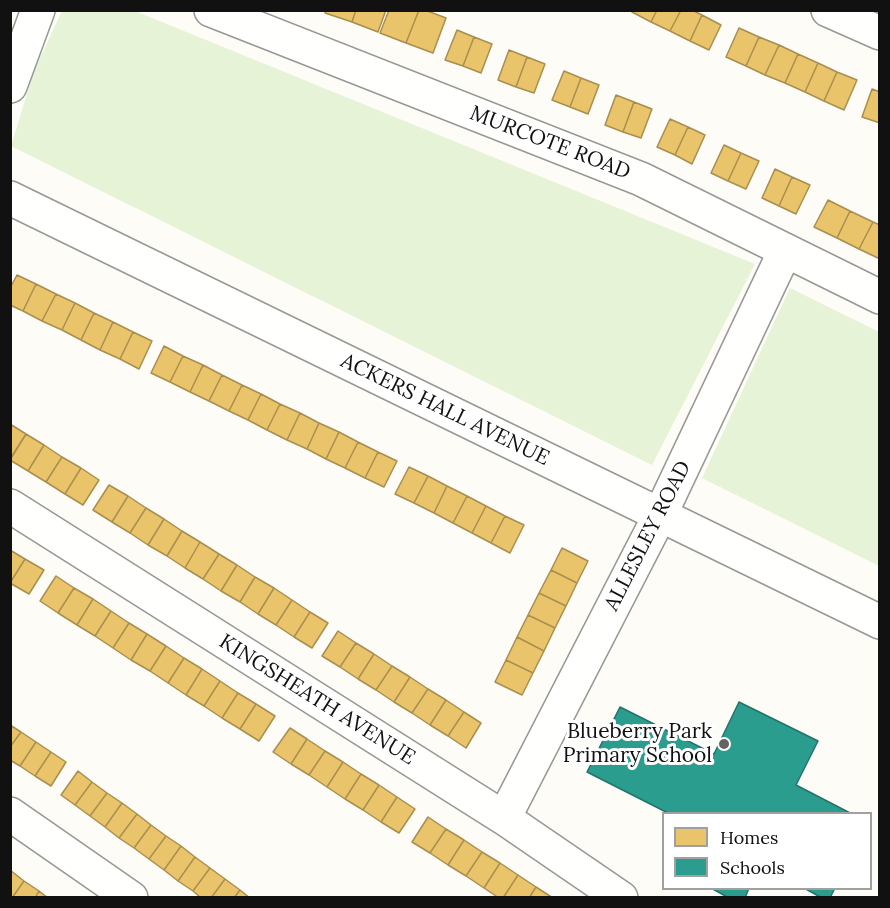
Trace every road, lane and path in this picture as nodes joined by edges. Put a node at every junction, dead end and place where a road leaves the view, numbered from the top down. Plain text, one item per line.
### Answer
1 (38, 10) edge
2 (211, 10) edge
3 (828, 10) edge
4 (879, 33) edge
5 (10, 86) edge
6 (10, 198) edge
7 (785, 251) junction
8 (879, 297) edge
9 (10, 506) edge
10 (660, 515) junction
11 (879, 622) edge
12 (10, 814) edge
13 (504, 818) junction
14 (131, 897) edge
15 (621, 897) edge

1 - 5 street
2 - 7 street, MURCOTE ROAD
3 - 4 street
6 - 10 street, ACKERS HALL AVENUE
7 - 8 street, MURCOTE ROAD
7 - 10 street, ALLESLEY ROAD
9 - 13 street, KINGSHEATH AVENUE
10 - 11 street, ACKERS HALL AVENUE
10 - 13 street, ALLESLEY ROAD
12 - 14 street
13 - 15 street, KINGSHEATH AVENUE

